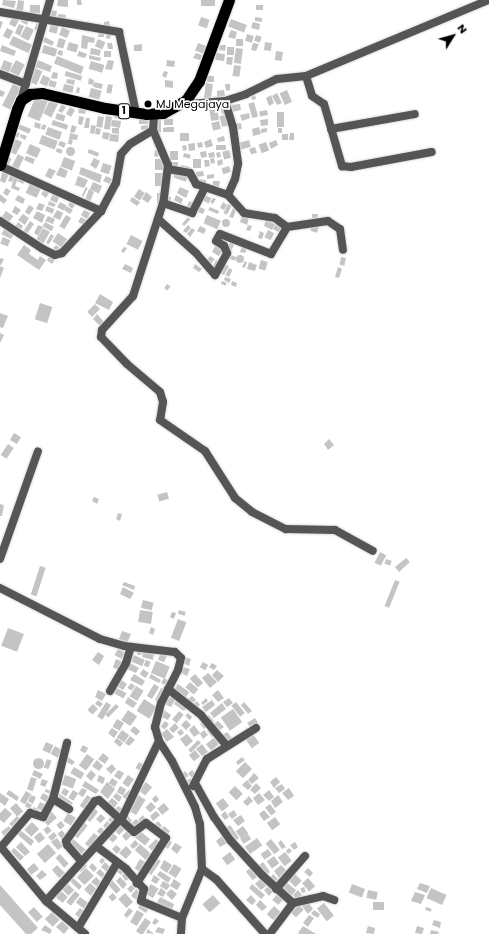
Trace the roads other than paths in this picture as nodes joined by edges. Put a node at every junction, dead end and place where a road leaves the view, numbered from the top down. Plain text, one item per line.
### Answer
1 (50, 0) edge
2 (229, 0) edge
3 (489, 0) edge
4 (0, 12) edge
5 (45, 18) junction
6 (0, 74) edge
7 (306, 76) junction
8 (26, 84) junction
9 (21, 100) junction
10 (225, 101) junction
11 (178, 105) junction
12 (136, 113) junction
13 (154, 114) junction
14 (415, 114) dead end
15 (331, 129) junction
16 (152, 130) junction
17 (432, 152) dead end
18 (0, 163) edge
19 (168, 169) junction
20 (205, 188) junction
21 (228, 195) junction
22 (163, 203) junction
23 (101, 211) junction
24 (158, 219) junction
25 (0, 221) edge
26 (287, 227) junction
27 (343, 250) dead end
28 (38, 452) dead end
29 (373, 551) dead end
30 (0, 559) edge
31 (0, 588) edge
32 (132, 647) junction
33 (168, 689) junction
34 (110, 691) dead end
35 (256, 728) dead end
36 (159, 741) junction
37 (67, 743) dead end
38 (227, 746) junction
39 (195, 783) junction
40 (188, 793) junction
41 (53, 799) junction
42 (69, 809) dead end
43 (120, 820) junction
44 (96, 846) junction
45 (0, 847) edge
46 (305, 856) dead end
47 (81, 861) junction
48 (117, 864) junction
49 (202, 869) junction
50 (137, 883) junction
51 (276, 888) junction
52 (334, 900) dead end
53 (46, 901) junction
54 (293, 903) junction
55 (182, 918) junction
56 (78, 928) junction
57 (84, 934) edge
58 (180, 934) edge
59 (265, 934) edge
60 (270, 934) edge

1 - 5 street
2 - 11 highway, 1
3 - 7 street
4 - 5 street
5 - 8 street
5 - 12 street
6 - 8 street
7 - 10 street
7 - 15 street
8 - 9 street
9 - 12 highway, 1
9 - 18 highway
10 - 11 street
10 - 21 street
11 - 13 highway, 1
12 - 13 highway, 1
13 - 16 street
14 - 15 street
15 - 17 street
16 - 19 street
16 - 23 street
18 - 23 street
19 - 20 street
19 - 22 street
20 - 21 street
20 - 22 street
21 - 26 street
22 - 24 street
23 - 25 street
24 - 26 street
24 - 29 street
26 - 27 street
28 - 30 street
31 - 32 street
32 - 33 street
32 - 34 street
33 - 36 street
33 - 38 street
35 - 38 street
36 - 40 street
36 - 43 street
37 - 41 street
38 - 39 street
39 - 40 street
39 - 51 street
40 - 49 street
41 - 42 street
41 - 45 street
43 - 44 street
43 - 47 street
43 - 50 street
44 - 47 street
44 - 48 street
45 - 53 street
46 - 51 street
47 - 53 street
48 - 50 street
48 - 56 street
49 - 55 street
49 - 59 street
50 - 55 street
51 - 54 street
52 - 54 street
53 - 56 street
54 - 60 street
55 - 58 street
56 - 57 street

